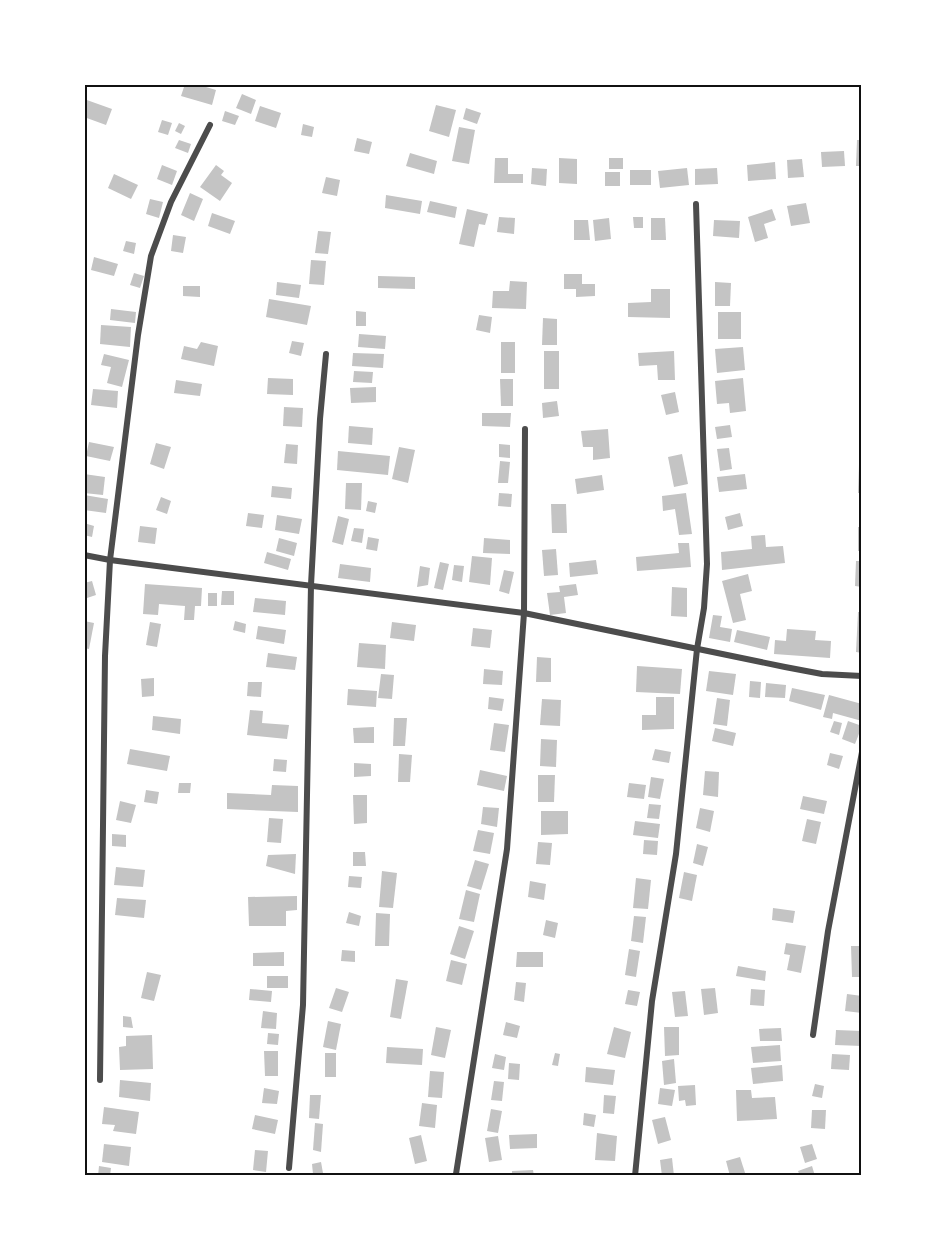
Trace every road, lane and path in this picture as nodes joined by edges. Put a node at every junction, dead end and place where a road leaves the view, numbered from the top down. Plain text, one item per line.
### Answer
1 (210, 125) dead end
2 (696, 204) dead end
3 (326, 354) dead end
4 (525, 429) dead end
5 (84, 555) edge
6 (110, 560) junction
7 (311, 585) junction
8 (524, 613) junction
9 (697, 649) junction
10 (862, 676) edge
11 (862, 752) edge
12 (813, 1035) dead end
13 (100, 1080) dead end
14 (289, 1168) dead end
15 (456, 1174) dead end
16 (635, 1176) edge

1 - 6 street
2 - 9 street
3 - 7 street
4 - 8 street
5 - 6 street
6 - 7 street
6 - 13 street
7 - 8 street
7 - 14 street
8 - 9 street
8 - 15 street
9 - 10 street
9 - 16 street
11 - 12 street

